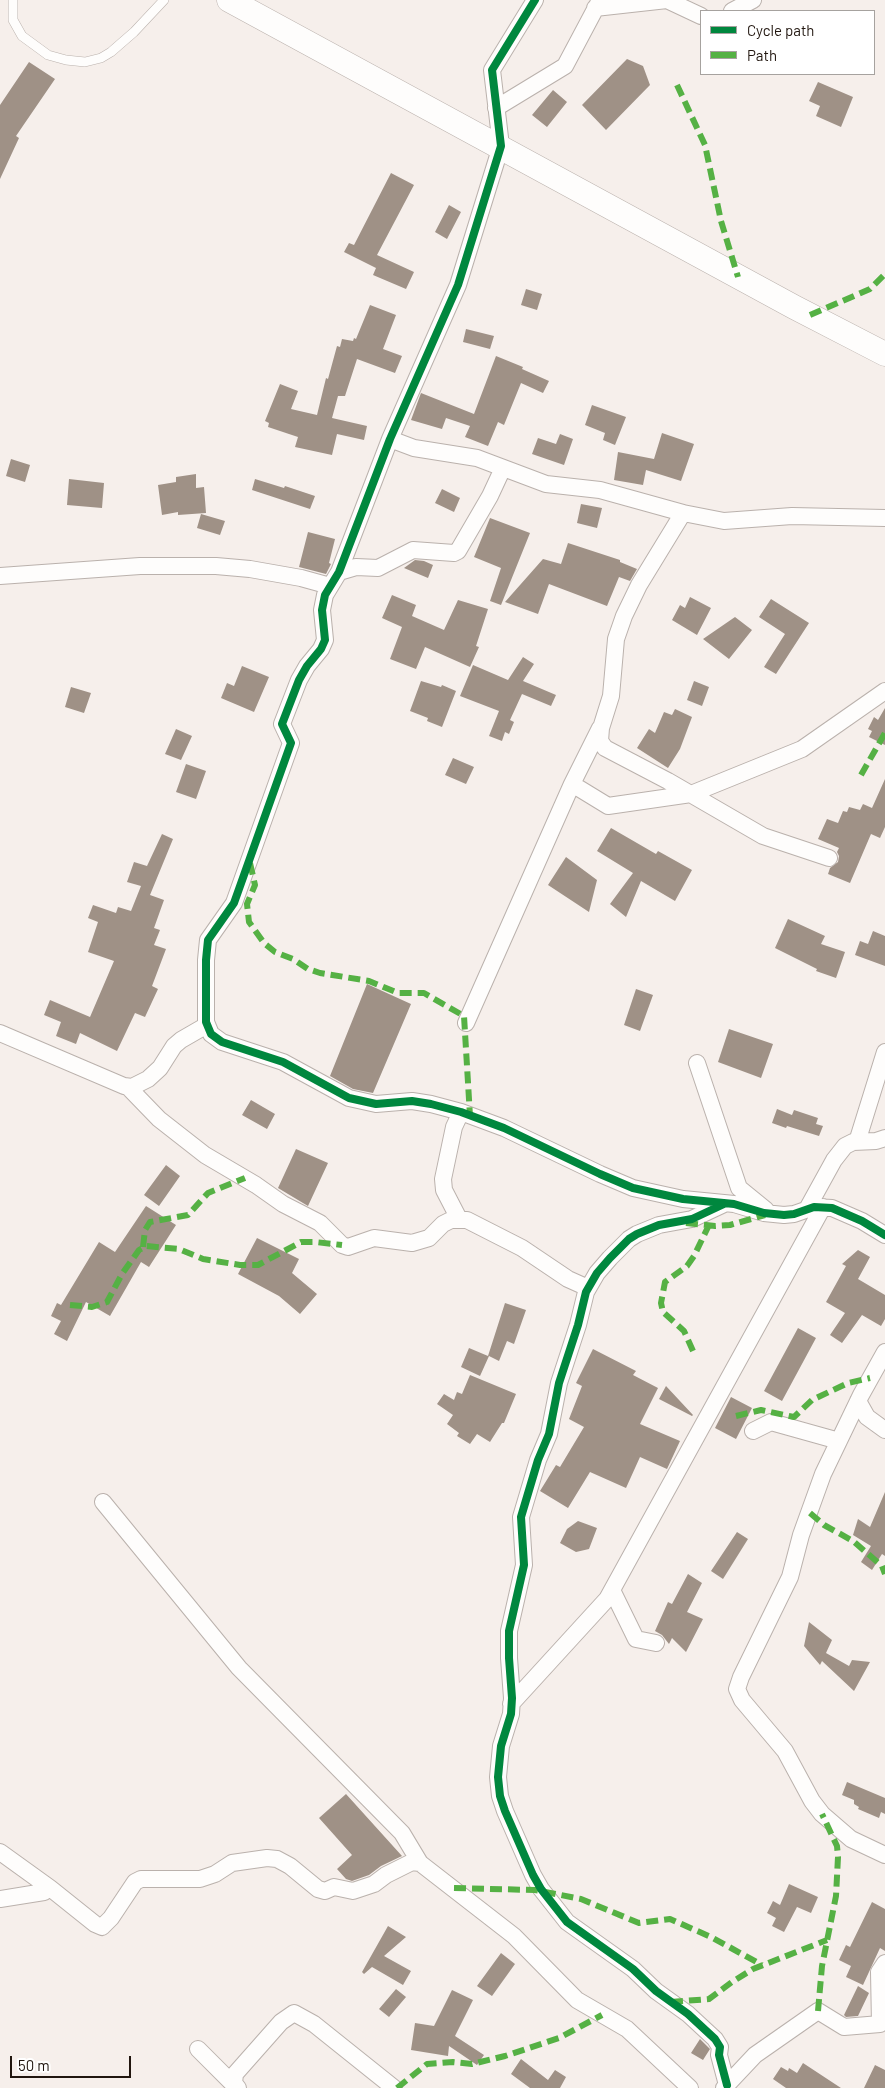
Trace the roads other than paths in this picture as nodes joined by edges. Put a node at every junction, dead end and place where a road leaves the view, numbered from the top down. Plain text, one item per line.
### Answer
1 (13, 0) edge
2 (164, 0) edge
3 (229, 0) edge
4 (535, 0) edge
5 (753, 0) edge
6 (597, 4) edge
7 (734, 10) edge
8 (700, 16) edge
9 (496, 108) junction
10 (500, 146) junction
11 (885, 354) edge
12 (390, 439) junction
13 (503, 468) junction
14 (683, 513) junction
15 (885, 518) edge
16 (339, 572) junction
17 (0, 576) edge
18 (330, 586) junction
19 (885, 691) edge
20 (601, 728) junction
21 (572, 784) junction
22 (691, 794) junction
23 (829, 858) dead end
24 (466, 1023) dead end
25 (207, 1026) junction
26 (0, 1033) edge
27 (885, 1052) edge
28 (697, 1063) dead end
29 (128, 1087) junction
30 (461, 1112) junction
31 (885, 1138) edge
32 (857, 1142) junction
33 (724, 1204) junction
34 (815, 1208) junction
35 (770, 1213) junction
36 (459, 1219) junction
37 (885, 1235) edge
38 (588, 1288) junction
39 (885, 1352) edge
40 (858, 1401) junction
41 (885, 1430) edge
42 (754, 1431) dead end
43 (839, 1442) junction
44 (104, 1502) dead end
45 (612, 1590) junction
46 (656, 1644) dead end
47 (511, 1704) junction
48 (0, 1852) edge
49 (885, 1855) edge
50 (420, 1864) junction
51 (44, 1892) dead end
52 (0, 1899) edge
53 (885, 1963) edge
54 (198, 2049) dead end
55 (725, 2086) edge
56 (238, 2088) edge
57 (394, 2088) edge
58 (690, 2088) edge

1 - 2 lane
3 - 10 main road
4 - 9 street
5 - 7 street
6 - 8 street
6 - 9 street
9 - 10 street
10 - 11 main road
10 - 12 street
12 - 13 street
12 - 16 street
13 - 14 street
13 - 16 street
14 - 15 street
14 - 20 street
16 - 18 street
17 - 18 street
18 - 25 street
19 - 22 street
20 - 21 street
20 - 22 street
21 - 22 street
21 - 24 street
22 - 23 street
25 - 29 street
25 - 30 street
26 - 29 street
27 - 32 street
28 - 35 street
29 - 36 street
30 - 33 street
30 - 36 street
31 - 32 street
32 - 34 street
33 - 35 street
33 - 38 street
34 - 35 street
34 - 37 street
34 - 45 street
36 - 38 street
38 - 47 street
39 - 40 street
40 - 41 street
40 - 43 street
42 - 43 street
43 - 49 street
44 - 50 street
45 - 46 street
45 - 47 street
47 - 55 street
48 - 50 street
50 - 58 street
51 - 52 street
53 - 55 street
54 - 56 street
56 - 57 street

